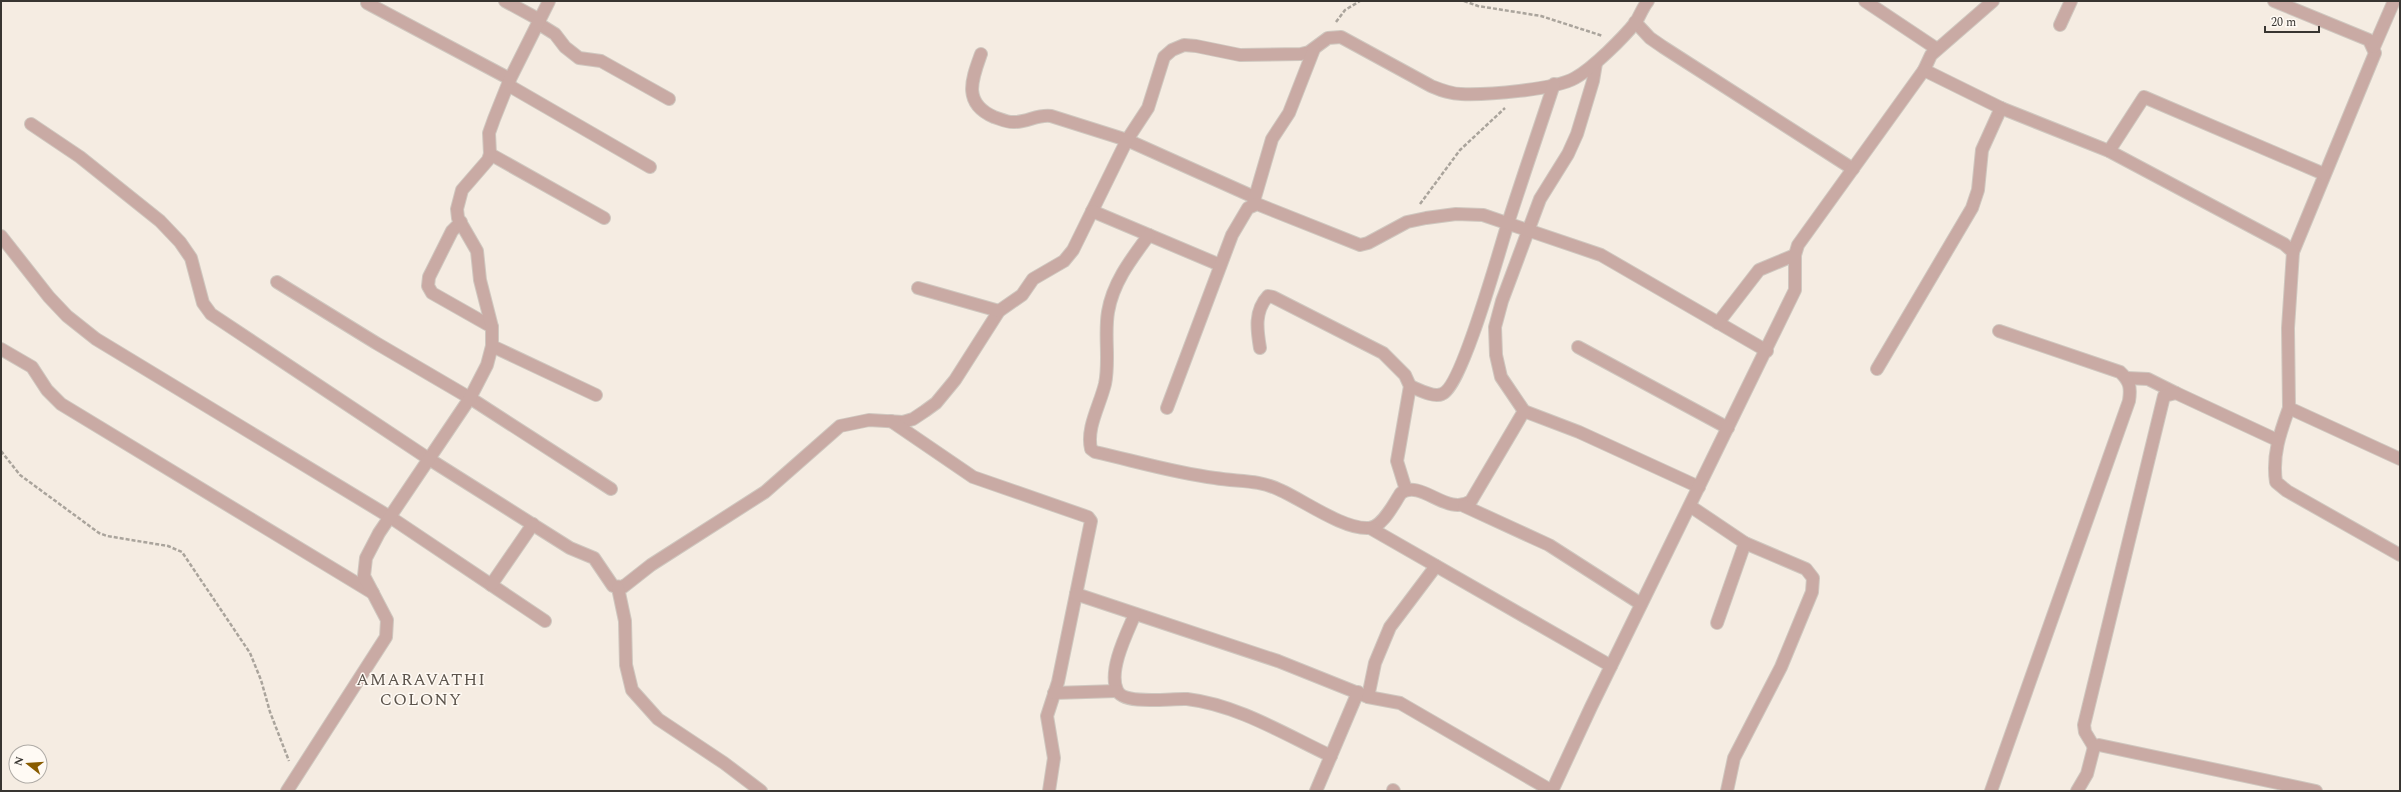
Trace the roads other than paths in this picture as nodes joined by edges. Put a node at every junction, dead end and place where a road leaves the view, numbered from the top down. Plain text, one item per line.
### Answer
1 (504, 1) edge
2 (549, 1) edge
3 (1648, 1) edge
4 (1865, 1) edge
5 (1993, 1) edge
6 (2071, 1) edge
7 (2274, 1) edge
8 (2394, 1) edge
9 (367, 3) dead end
10 (539, 22) junction
11 (1635, 22) junction
12 (2060, 25) dead end
13 (2374, 47) junction
14 (1314, 49) junction
15 (1937, 49) junction
16 (981, 54) dead end
17 (1596, 63) junction
18 (1924, 70) junction
19 (509, 82) junction
20 (1554, 84) junction
21 (668, 98) dead end
22 (2001, 108) junction
23 (31, 124) dead end
24 (1127, 140) junction
25 (2109, 151) junction
26 (490, 154) junction
27 (650, 167) dead end
28 (1853, 169) junction
29 (2324, 174) junction
30 (1253, 201) junction
31 (1092, 212) junction
32 (604, 218) dead end
33 (461, 222) junction
34 (1508, 222) junction
35 (1528, 229) junction
36 (1149, 235) junction
37 (1, 236) edge
38 (2293, 252) junction
39 (1795, 255) junction
40 (1220, 264) junction
41 (277, 282) dead end
42 (918, 288) dead end
43 (999, 311) junction
44 (1718, 323) junction
45 (492, 327) junction
46 (1999, 331) dead end
47 (492, 346) junction
48 (1260, 348) dead end
49 (1578, 348) dead end
50 (1, 349) edge
51 (1767, 351) junction
52 (1877, 369) dead end
53 (2127, 378) junction
54 (1410, 386) junction
55 (2176, 393) junction
56 (596, 395) dead end
57 (470, 398) junction
58 (1167, 408) dead end
59 (2289, 408) junction
60 (1524, 410) junction
61 (891, 421) junction
62 (1728, 428) junction
63 (2277, 440) junction
64 (429, 459) junction
65 (2400, 459) edge
66 (1699, 487) junction
67 (611, 489) dead end
68 (1406, 490) junction
69 (1464, 506) junction
70 (1690, 506) junction
71 (390, 517) junction
72 (533, 524) junction
73 (1370, 528) junction
74 (1745, 543) junction
75 (2400, 555) edge
76 (1436, 566) junction
77 (491, 585) junction
78 (618, 588) junction
79 (373, 593) junction
80 (1076, 594) junction
81 (1642, 604) junction
82 (1135, 614) junction
83 (545, 621) dead end
84 (1717, 623) dead end
85 (1611, 666) junction
86 (1117, 691) junction
87 (1054, 693) junction
88 (1363, 695) junction
89 (2094, 747) junction
90 (1331, 756) junction
91 (287, 791) edge
92 (761, 791) edge
93 (1049, 791) edge
94 (1316, 791) edge
95 (1552, 791) edge
96 (1727, 791) edge
97 (1991, 791) edge
98 (2076, 791) edge
99 (2316, 791) edge

1 - 10 street
2 - 10 street
3 - 11 street
4 - 15 street
5 - 15 street
6 - 12 street
7 - 13 street
8 - 13 street
9 - 19 street
10 - 19 street
10 - 21 street
11 - 17 street
11 - 28 street
13 - 29 street
14 - 20 street
14 - 24 street
14 - 30 street
15 - 18 street
16 - 24 street
17 - 20 street
17 - 35 street
18 - 22 street
18 - 28 street
19 - 26 street
19 - 27 street
20 - 34 street
22 - 25 street
22 - 52 street
23 - 64 street
24 - 30 street
24 - 31 street
25 - 29 street
25 - 38 street
26 - 32 street
26 - 33 street
28 - 39 street
29 - 38 street
30 - 34 street
30 - 40 street
31 - 36 street
31 - 43 street
33 - 45 street
33 - 45 street
34 - 35 street
34 - 54 street
35 - 44 street
35 - 60 street
36 - 40 street
36 - 73 street
37 - 71 street
38 - 59 street
39 - 44 street
39 - 51 street
40 - 58 street
41 - 57 street
42 - 43 street
43 - 61 street
44 - 51 street
45 - 47 street
46 - 53 street
47 - 56 street
47 - 57 street
48 - 54 street
49 - 62 street
50 - 79 street
51 - 62 street
53 - 55 street
53 - 97 street
54 - 68 street
55 - 63 street
55 - 89 street
57 - 64 street
57 - 67 street
59 - 63 street
59 - 65 street
60 - 66 street
60 - 69 street
61 - 78 street
61 - 80 street
62 - 66 street
63 - 75 street
64 - 71 street
64 - 72 street
66 - 70 street
68 - 69 street
68 - 73 street
69 - 81 street
70 - 74 street
70 - 81 street
71 - 77 street
71 - 79 street
72 - 77 street
72 - 78 street
73 - 76 street
74 - 84 street
74 - 96 street
76 - 85 street
76 - 88 street
77 - 83 street
78 - 92 street
79 - 91 street
80 - 82 street
80 - 87 street
81 - 85 street
82 - 86 street
82 - 88 street
85 - 95 street
86 - 87 street
86 - 90 street
87 - 93 street
88 - 90 street
88 - 95 street
89 - 98 street
89 - 99 street
90 - 94 street

